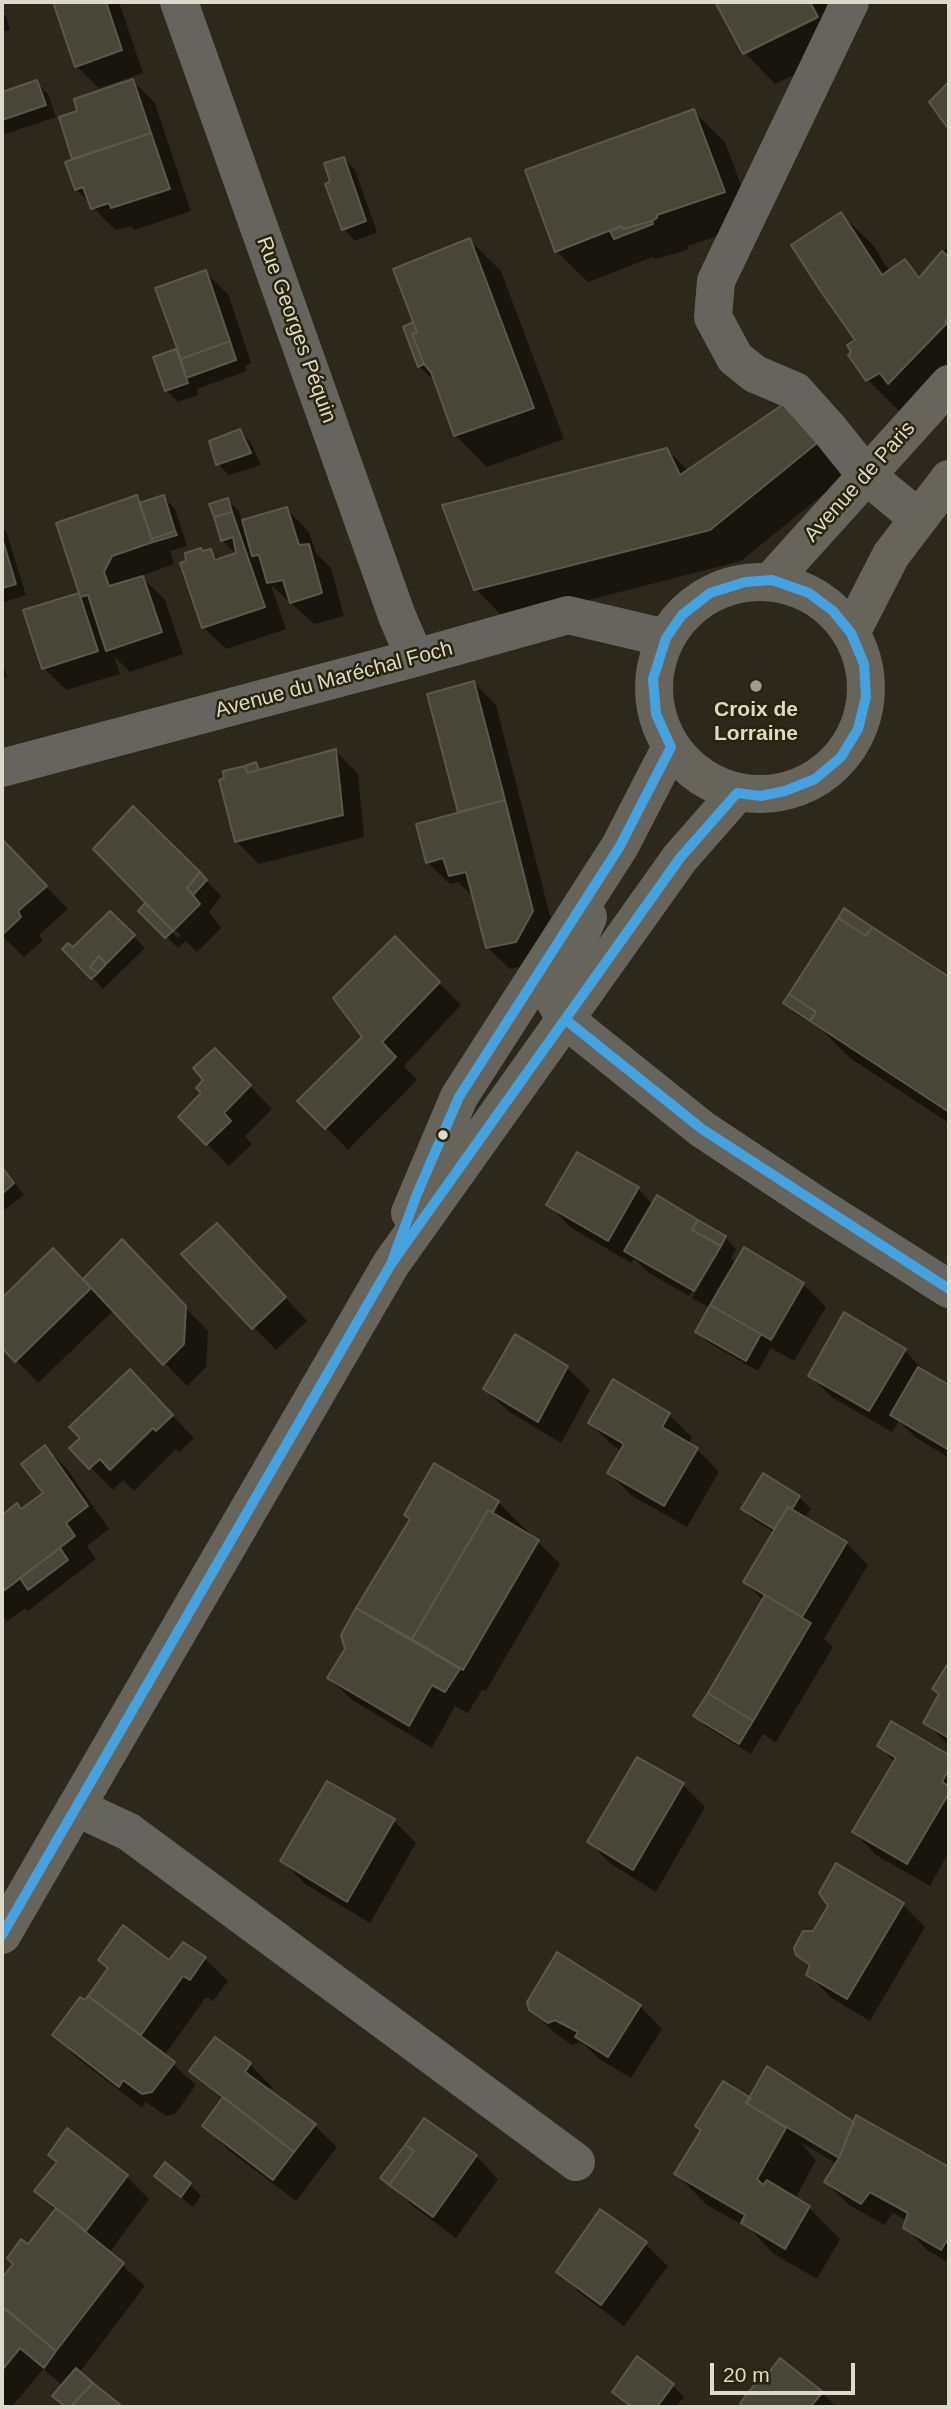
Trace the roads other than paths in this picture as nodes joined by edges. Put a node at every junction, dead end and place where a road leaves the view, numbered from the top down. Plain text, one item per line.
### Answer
1 (179, 2) edge
2 (850, 2) edge
3 (949, 384) edge
4 (866, 475) junction
5 (949, 479) edge
6 (918, 518) junction
7 (772, 580) junction
8 (851, 633) junction
9 (666, 638) junction
10 (415, 658) junction
11 (671, 747) junction
12 (2, 768) edge
13 (737, 793) junction
14 (620, 846) junction
15 (566, 1020) junction
16 (391, 1264) junction
17 (949, 1289) edge
18 (76, 1807) junction
19 (2, 1935) edge
20 (576, 2162) dead end

1 - 10 street, Rue Georges Péquin
2 - 4 street
3 - 4 main road, Avenue de Paris
4 - 6 street
4 - 7 main road, Avenue de Paris
5 - 6 main road
6 - 8 main road
7 - 8 main road
7 - 9 main road
8 - 13 main road
9 - 10 street, Avenue du Maréchal Foch
9 - 11 main road
10 - 12 street, Avenue du Maréchal Foch
11 - 13 main road
11 - 14 main road
13 - 15 main road
14 - 15 street
14 - 16 main road
15 - 16 main road
15 - 17 street
16 - 18 main road
18 - 19 main road
18 - 20 street

